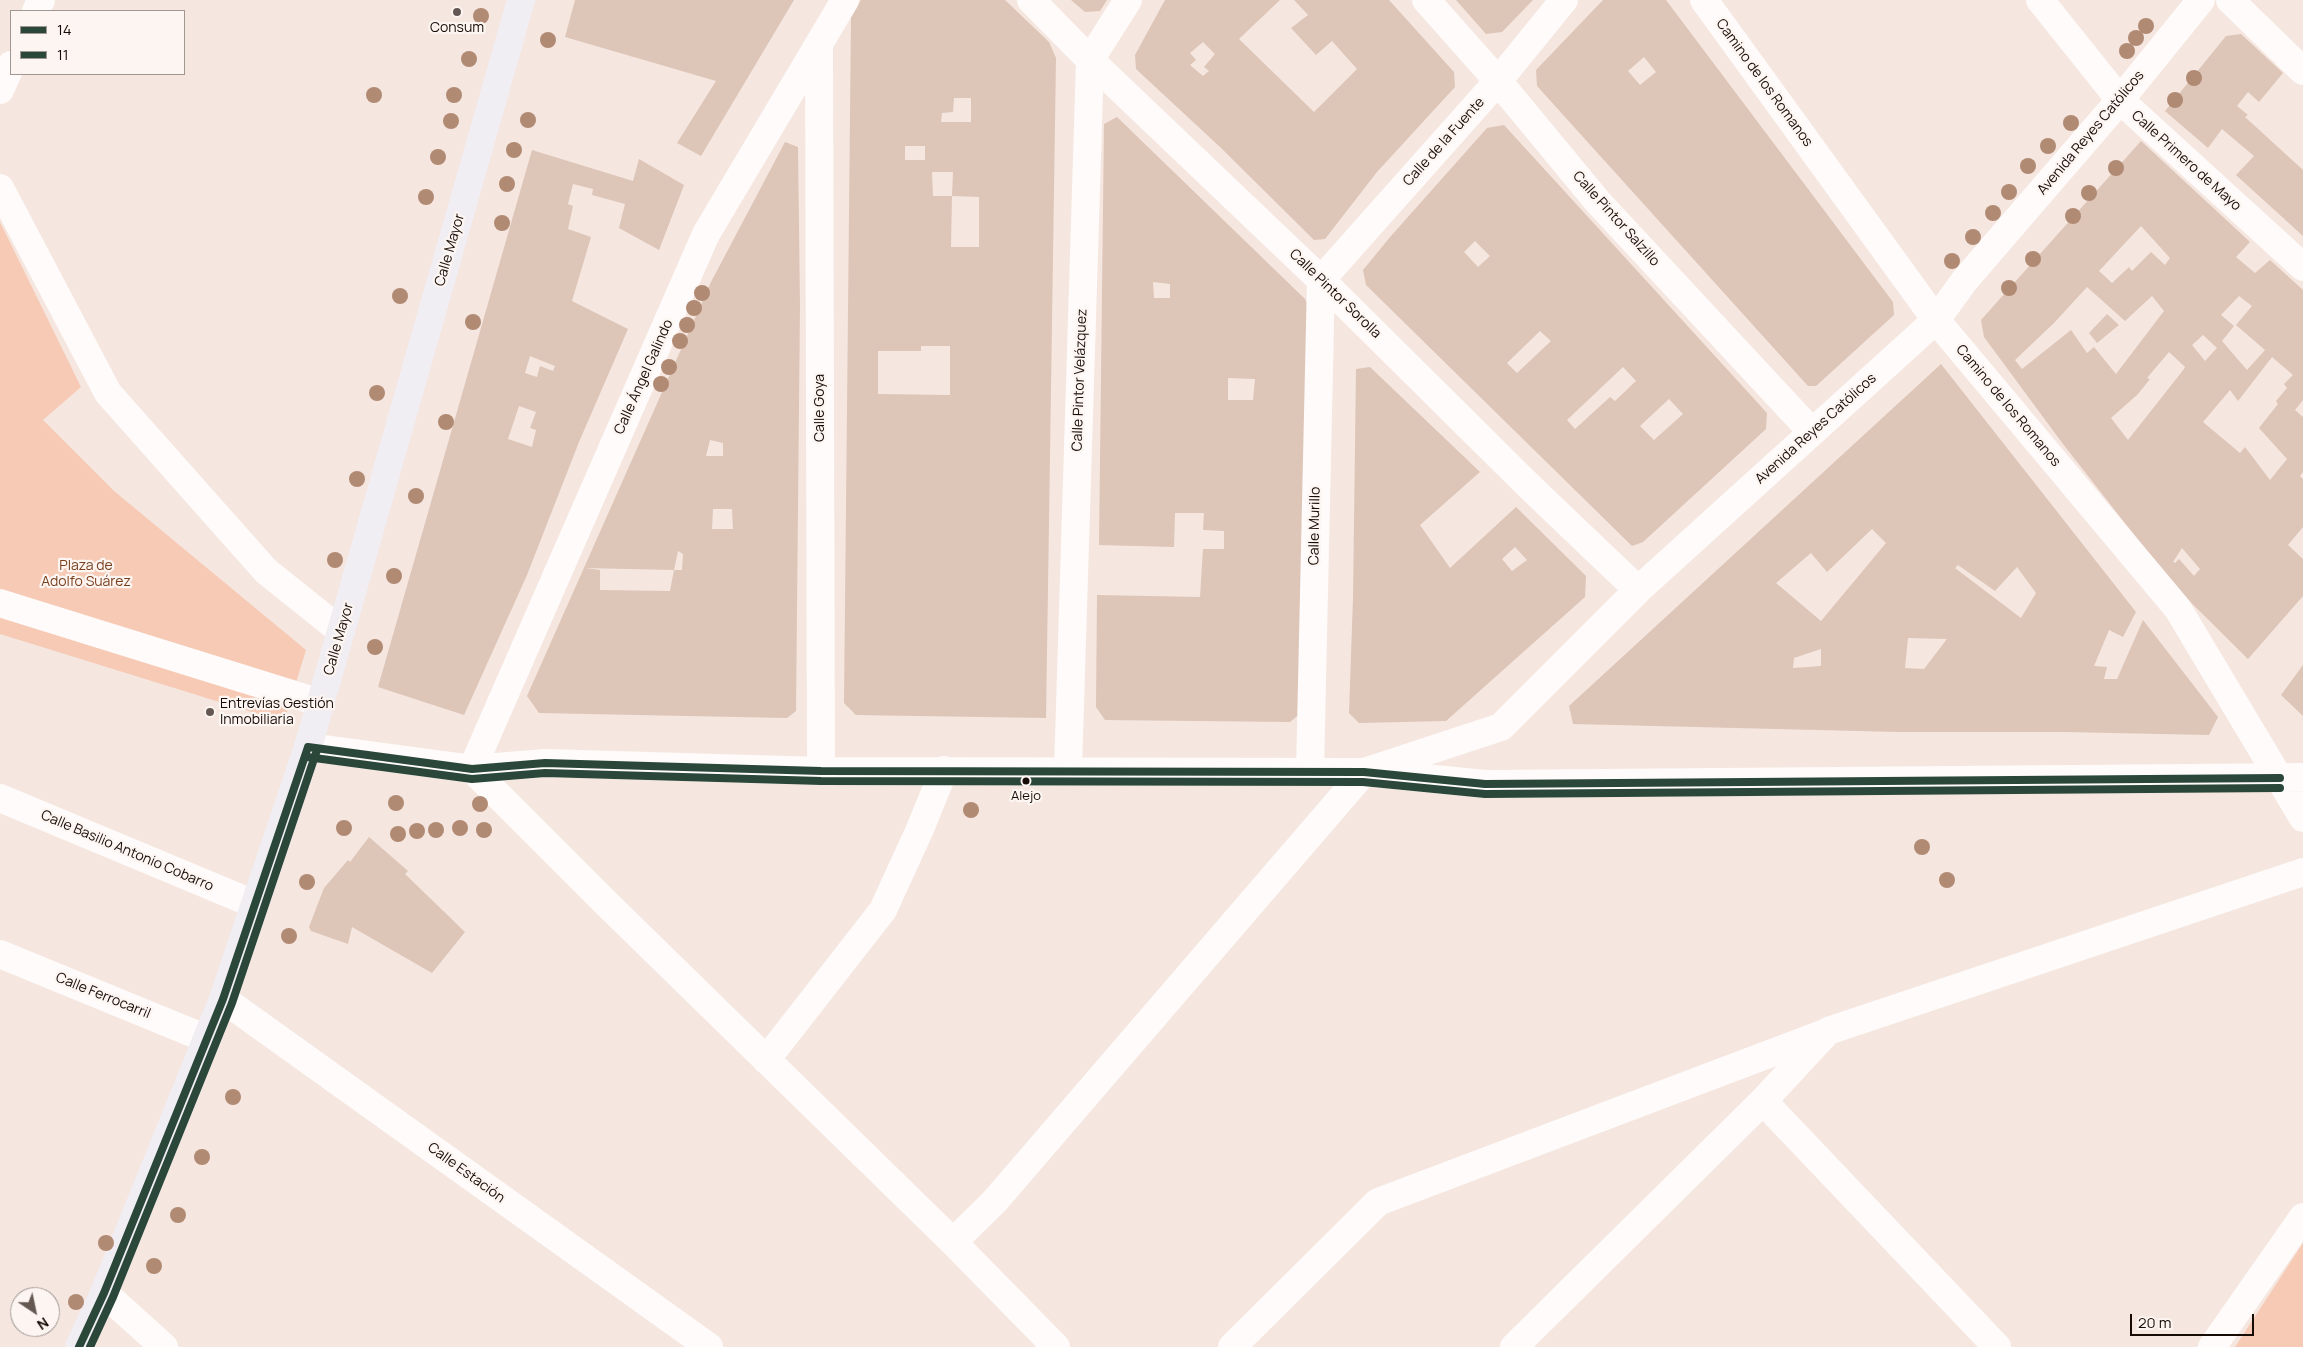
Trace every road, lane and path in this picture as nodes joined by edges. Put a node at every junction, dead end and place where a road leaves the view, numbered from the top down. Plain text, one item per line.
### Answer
1 (521, 0) edge
2 (846, 0) edge
3 (1030, 0) edge
4 (1128, 0) edge
5 (1426, 0) edge
6 (1564, 0) edge
7 (1704, 0) edge
8 (2040, 0) edge
9 (2202, 0) edge
10 (2230, 0) edge
11 (819, 45) junction
12 (1090, 60) junction
13 (10, 67) edge
14 (2303, 71) edge
15 (1498, 82) junction
16 (0, 90) edge
17 (2120, 100) junction
18 (0, 188) edge
19 (2303, 267) edge
20 (1321, 280) junction
21 (1936, 320) junction
22 (1812, 432) junction
23 (1638, 590) junction
24 (0, 603) edge
25 (342, 631) junction
26 (321, 702) junction
27 (308, 747) junction
28 (472, 769) junction
29 (821, 770) junction
30 (944, 770) junction
31 (1068, 770) junction
32 (1310, 772) junction
33 (1364, 772) junction
34 (2292, 778) edge
35 (0, 798) edge
36 (2303, 818) edge
37 (2303, 872) edge
38 (254, 904) junction
39 (0, 954) edge
40 (223, 999) junction
41 (1828, 1031) junction
42 (207, 1039) junction
43 (766, 1060) junction
44 (1763, 1101) junction
45 (2303, 1218) edge
46 (953, 1242) junction
47 (104, 1293) junction
48 (79, 1347) edge
49 (164, 1347) edge
50 (709, 1347) edge
51 (1056, 1347) edge
52 (1232, 1347) edge
53 (1514, 1347) edge
54 (1997, 1347) edge
55 (2212, 1347) edge

1 - 25 main road, Calle Mayor
2 - 11 street, Calle Ángel Galindo
3 - 12 street, Calle Pintor Sorolla
4 - 12 street
5 - 15 street, Calle Pintor Salzillo
6 - 15 street, Calle de la Fuente
7 - 21 street, Camino de los Romanos
8 - 17 street, Calle Primero de Mayo
9 - 17 street, Avenida Reyes Católicos
10 - 14 street
11 - 28 street, Calle Ángel Galindo
11 - 29 street, Calle Goya
12 - 20 street, Calle Pintor Sorolla
12 - 31 street, Calle Pintor Velázquez
13 - 16 street
15 - 20 street, Calle de la Fuente
15 - 22 street, Calle Pintor Salzillo
17 - 19 street, Calle Primero de Mayo
17 - 21 street, Avenida Reyes Católicos
18 - 25 street
20 - 23 street, Calle Pintor Sorolla
20 - 32 street, Calle Murillo
21 - 22 street, Avenida Reyes Católicos
21 - 34 street, Camino de los Romanos
22 - 23 street, Avenida Reyes Católicos
23 - 33 street, Avenida Reyes Católicos
24 - 26 street
25 - 26 main road, Calle Mayor
26 - 27 main road, Calle Mayor
27 - 28 street
27 - 38 main road, Calle Mayor
28 - 29 street
28 - 43 street
29 - 30 street
30 - 31 street
30 - 43 street
31 - 32 street
32 - 33 street
33 - 34 street
33 - 46 street
34 - 36 street, Camino de los Romanos
35 - 38 street, Calle Basilio Antonio Cobarro
37 - 41 street
38 - 40 main road, Calle Mayor
39 - 42 street, Calle Ferrocarril
40 - 42 main road, Calle Mayor
40 - 50 street, Calle Estación
41 - 44 street
41 - 52 street
42 - 47 main road, Calle Mayor
43 - 46 street
44 - 53 street
44 - 54 street
45 - 55 street
46 - 51 street
47 - 48 main road, Calle Mayor
47 - 49 street

